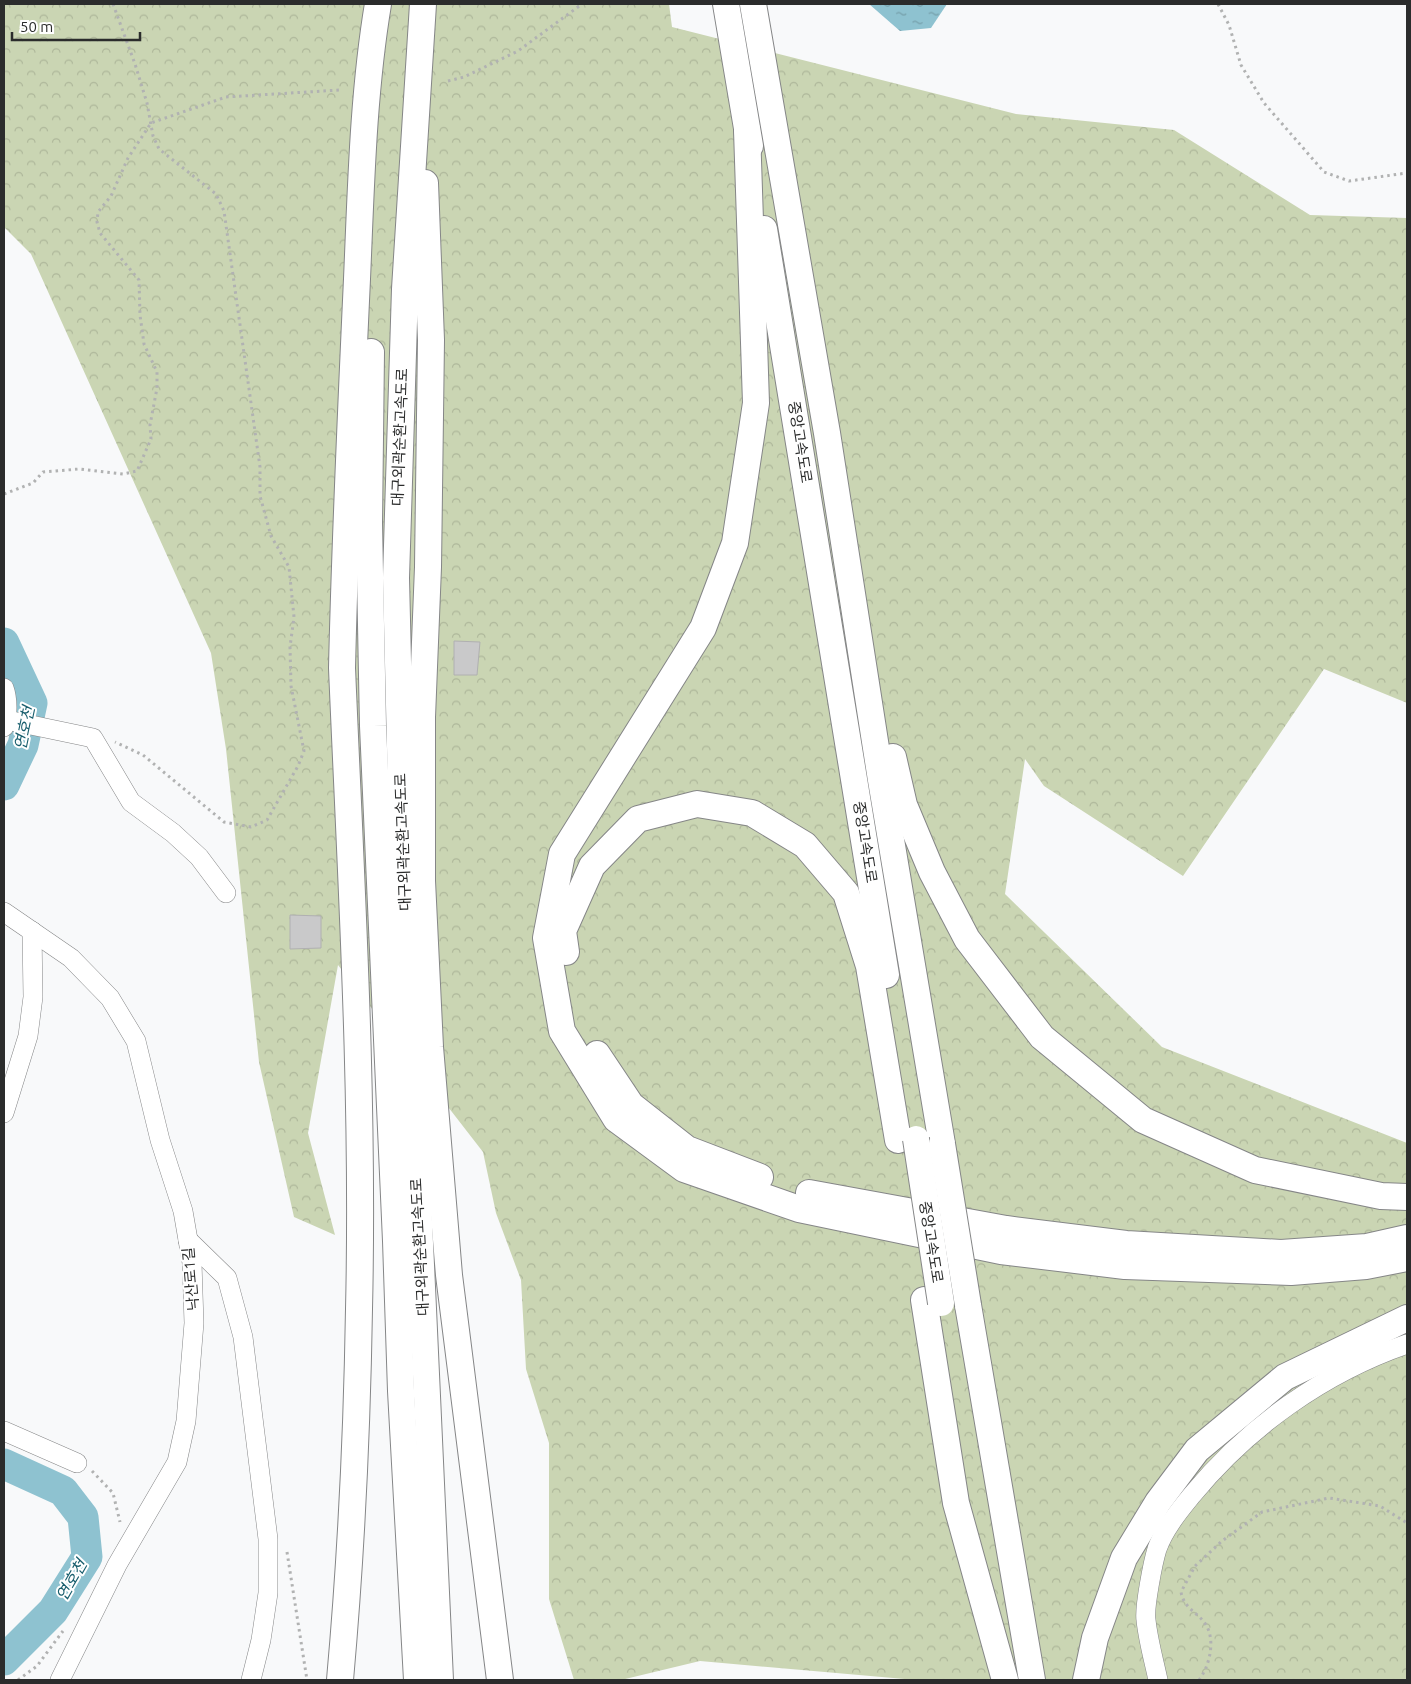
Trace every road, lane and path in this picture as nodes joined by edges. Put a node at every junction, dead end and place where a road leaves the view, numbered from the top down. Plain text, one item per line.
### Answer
1 (113, 4) edge
2 (378, 4) edge
3 (384, 4) edge
4 (423, 4) edge
5 (582, 4) edge
6 (726, 4) edge
7 (753, 4) edge
8 (1218, 4) edge
9 (420, 48) junction
10 (448, 81) dead end
11 (340, 90) dead end
12 (151, 123) junction
13 (747, 130) junction
14 (1407, 173) edge
15 (4, 494) edge
16 (850, 584) junction
17 (4, 688) edge
18 (9, 723) edge
19 (93, 738) junction
20 (226, 894) dead end
21 (4, 912) edge
22 (32, 931) junction
23 (4, 1113) edge
24 (907, 1140) junction
25 (1407, 1196) edge
26 (1407, 1238) edge
27 (188, 1240) junction
28 (1407, 1258) edge
29 (1407, 1318) edge
30 (1407, 1344) edge
31 (4, 1431) edge
32 (77, 1463) joint
33 (1407, 1523) edge
34 (118, 1528) dead end
35 (66, 1627) dead end
36 (18, 1680) edge
37 (60, 1680) edge
38 (251, 1680) edge
39 (340, 1680) edge
40 (417, 1680) edge
41 (440, 1680) edge
42 (500, 1680) edge
43 (1005, 1680) edge
44 (1032, 1680) edge
45 (1086, 1680) edge
46 (1158, 1680) edge
47 (1199, 1680) edge

1 - 12 path
2 - 39 highway
3 - 40 highway, 대구외곽순환고속도로
4 - 9 highway, 대구외곽순환고속도로
5 - 10 path
6 - 13 highway, 중앙고속도로
7 - 16 highway, 중앙고속도로
8 - 14 path
9 - 41 highway, 대구외곽순환고속도로
9 - 42 highway
11 - 12 path
12 - 15 path
12 - 19 path
13 - 24 highway, 중앙고속도로
13 - 28 highway
16 - 25 highway
16 - 44 highway, 중앙고속도로, bridge
17 - 18 street
18 - 19 street
19 - 20 street
21 - 22 street, 낙산로1길
22 - 23 street
22 - 27 street, 낙산로1길
24 - 26 highway
24 - 43 highway, 중앙고속도로, bridge
27 - 37 street, 낙산로1길
27 - 38 street
29 - 45 highway
30 - 46 street
31 - 32 street
32 - 34 path
33 - 47 path
35 - 36 path

